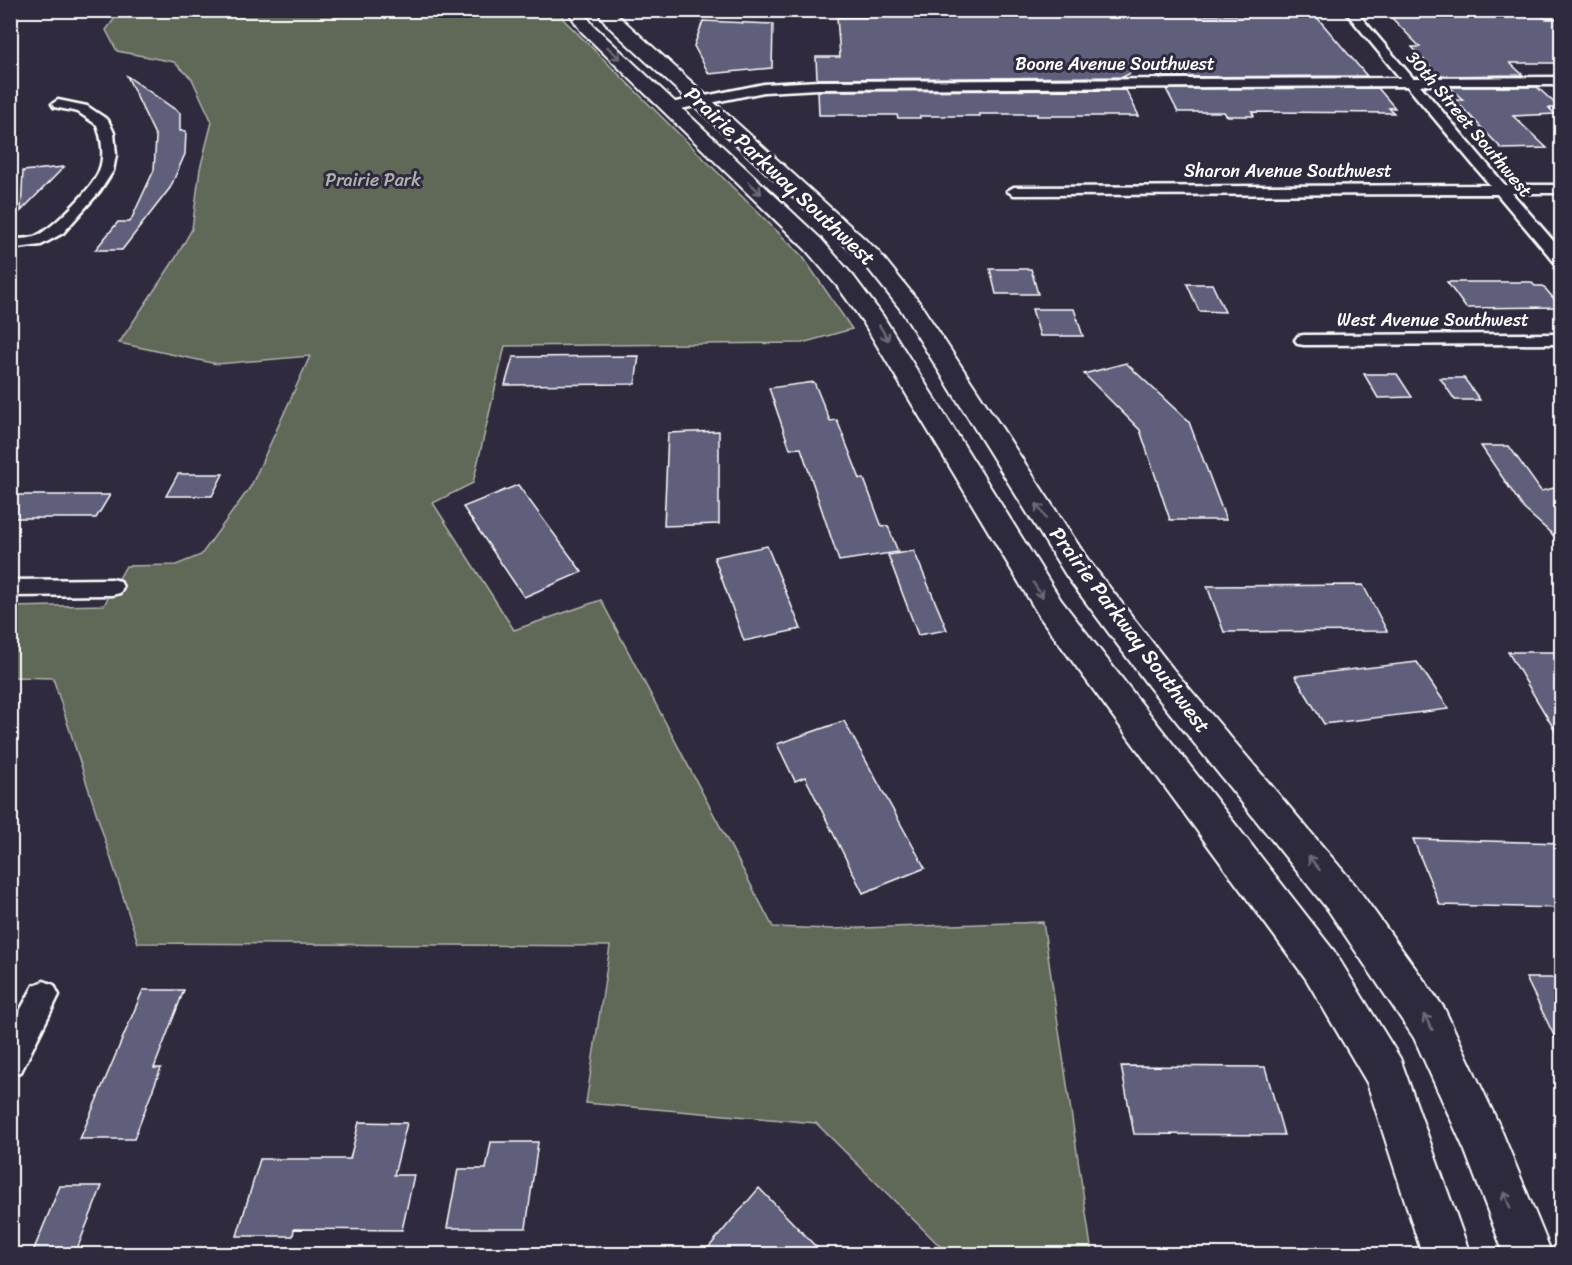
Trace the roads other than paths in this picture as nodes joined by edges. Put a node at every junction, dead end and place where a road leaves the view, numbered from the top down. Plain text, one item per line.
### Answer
1 (574, 10) edge
2 (603, 10) edge
3 (1349, 10) edge
4 (1562, 81) edge
5 (1410, 82) junction
6 (58, 104) dead end
7 (684, 104) junction
8 (1501, 189) junction
9 (1562, 189) edge
10 (1014, 191) dead end
11 (10, 244) edge
12 (1562, 261) edge
13 (1562, 339) edge
14 (1304, 340) dead end
15 (112, 587) dead end
16 (10, 588) edge
17 (44, 995) dead end
18 (10, 1061) edge
19 (1446, 1254) edge
20 (1528, 1254) edge

1 -> 7 street, Prairie Parkway Southwest
2 - 7 street, Prairie Parkway Southwest
3 - 5 street, 30th Street Southwest
4 - 5 street, Boone Avenue Southwest
5 - 7 street, Boone Avenue Southwest
5 - 8 street, 30th Street Southwest
6 - 11 street
7 -> 19 street, Prairie Parkway Southwest
20 -> 7 street, Prairie Parkway Southwest
8 - 9 street, Sharon Avenue Southwest
8 - 10 street, Sharon Avenue Southwest
8 - 12 street, 30th Street Southwest
13 - 14 street, West Avenue Southwest
15 - 16 street
17 - 18 street

